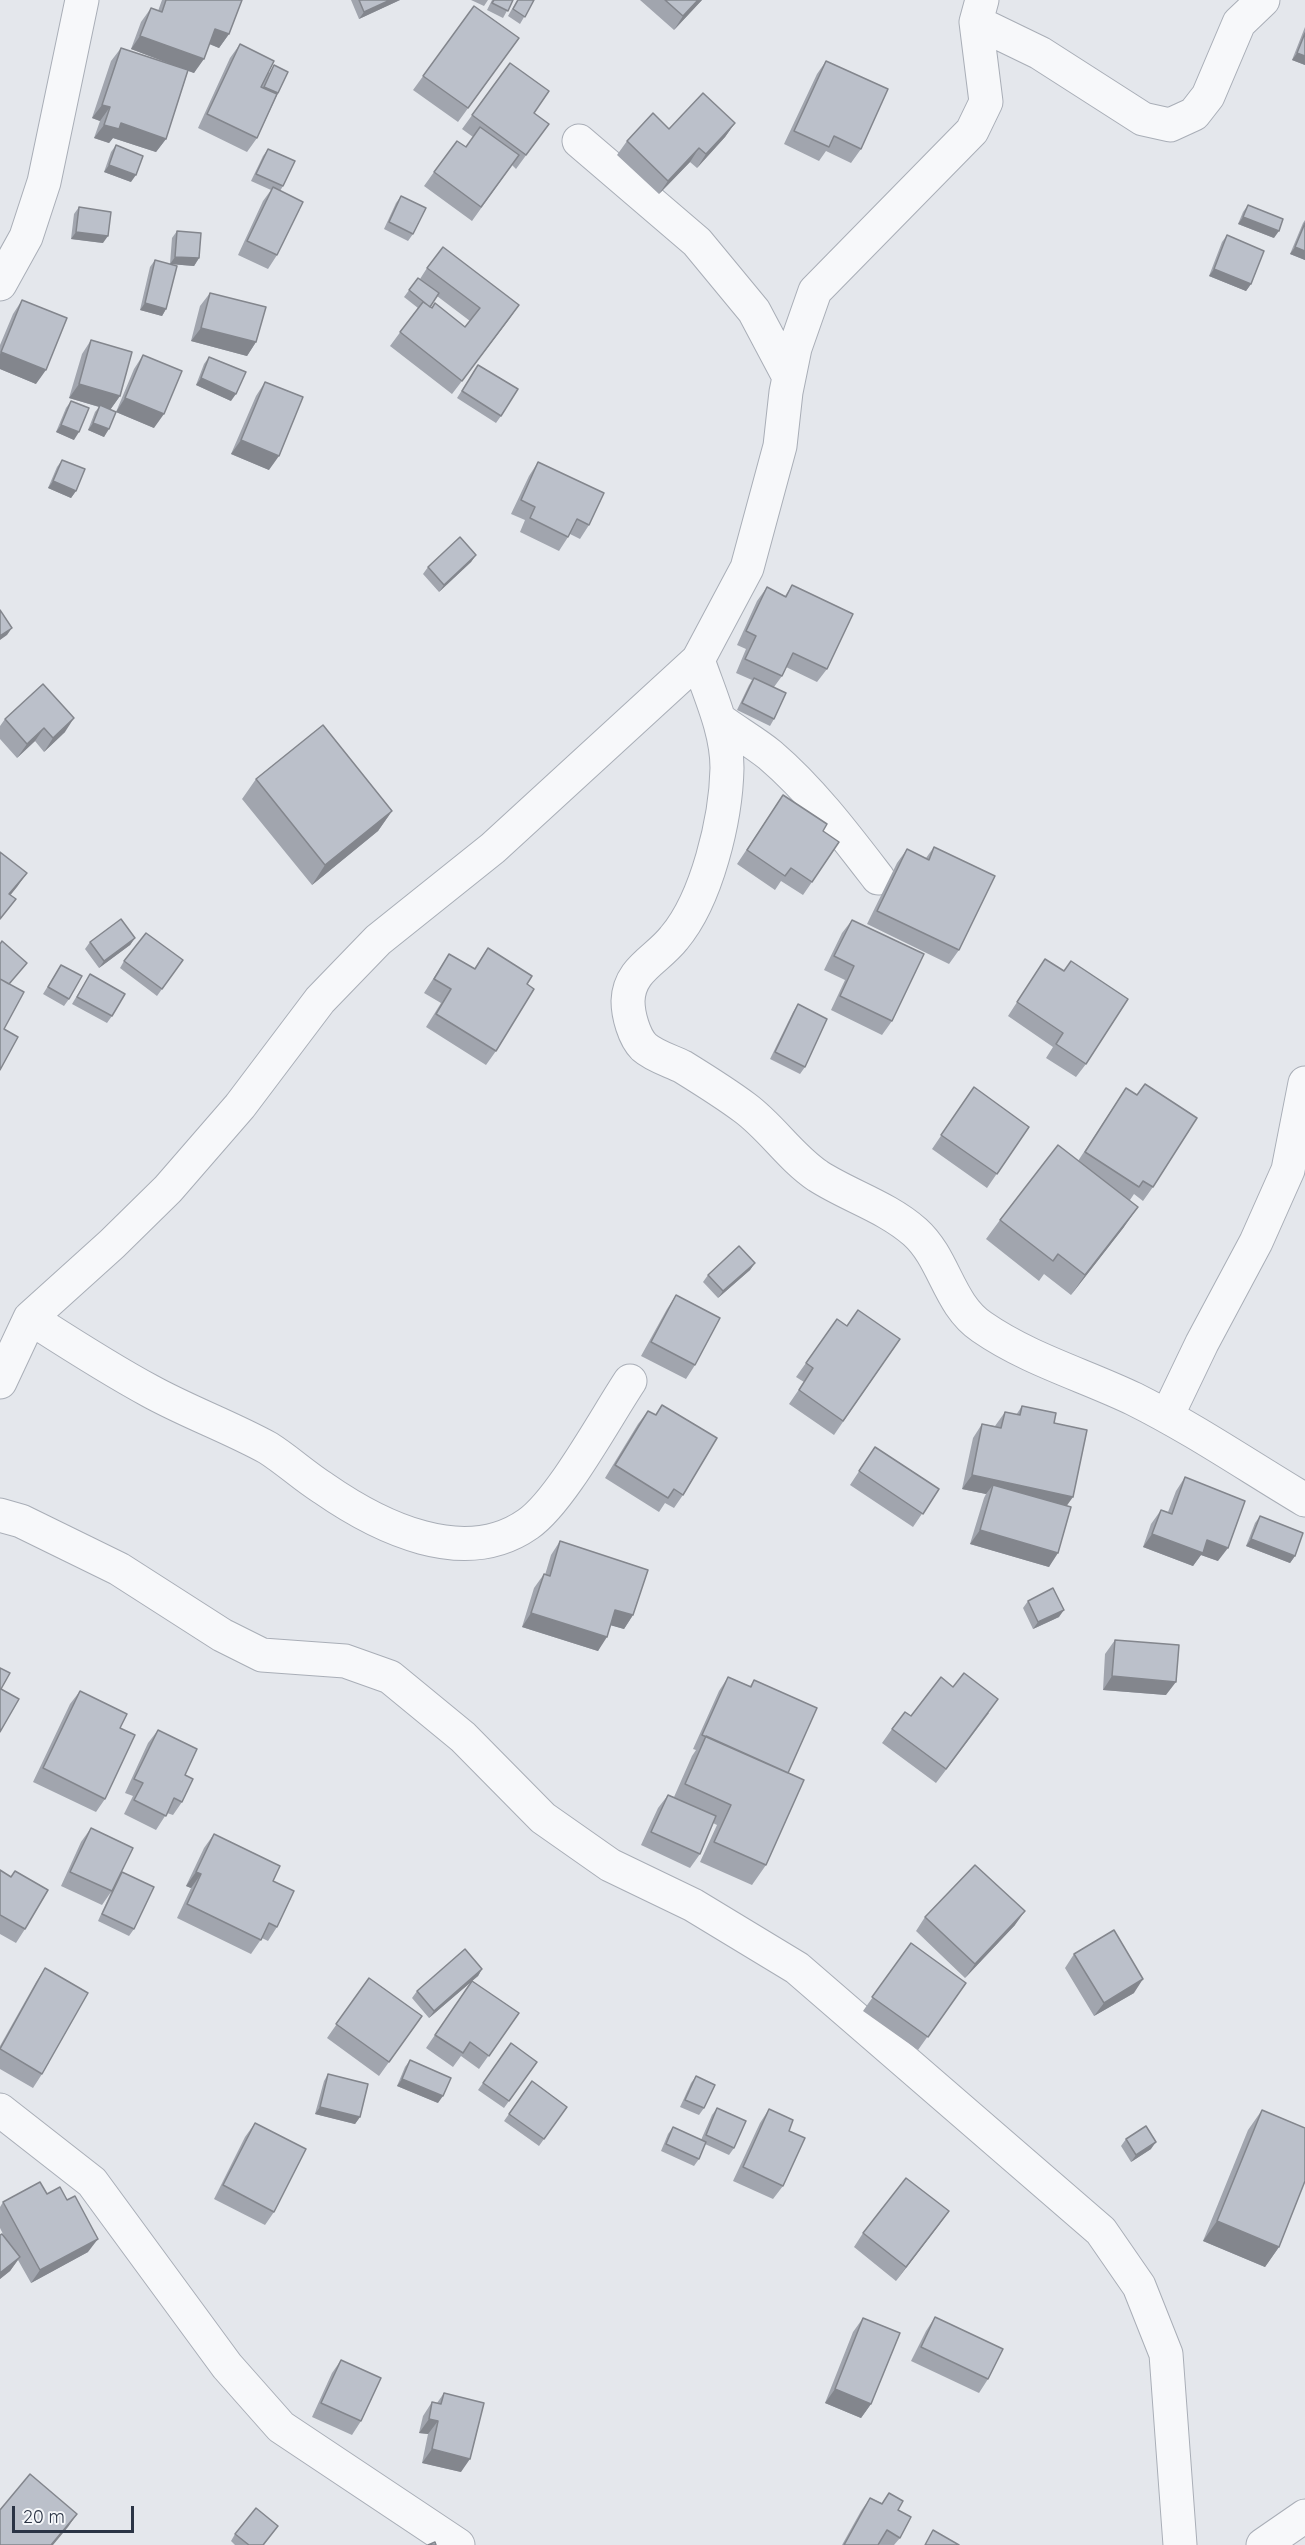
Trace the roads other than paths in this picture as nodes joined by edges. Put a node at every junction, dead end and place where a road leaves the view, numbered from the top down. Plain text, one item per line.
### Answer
1 (82, 0) edge
2 (1263, 0) edge
3 (977, 7) edge
4 (579, 141) dead end
5 (0, 284) edge
6 (789, 376) junction
7 (698, 660) junction
8 (720, 720) junction
9 (878, 878) dead end
10 (1305, 1083) edge
11 (30, 1318) junction
12 (630, 1381) dead end
13 (0, 1382) edge
14 (1167, 1416) junction
15 (1305, 1500) edge
16 (0, 1515) edge
17 (0, 2110) edge
18 (1305, 2516) edge
19 (458, 2545) edge
20 (1180, 2545) edge
21 (1263, 2545) edge

1 - 5 street
2 - 3 street
3 - 6 street
4 - 6 street
6 - 7 street
7 - 8 street
7 - 11 street
8 - 9 street
8 - 14 street
10 - 14 street
11 - 12 street
11 - 13 street
14 - 15 street
16 - 20 street
17 - 19 street
18 - 21 street

